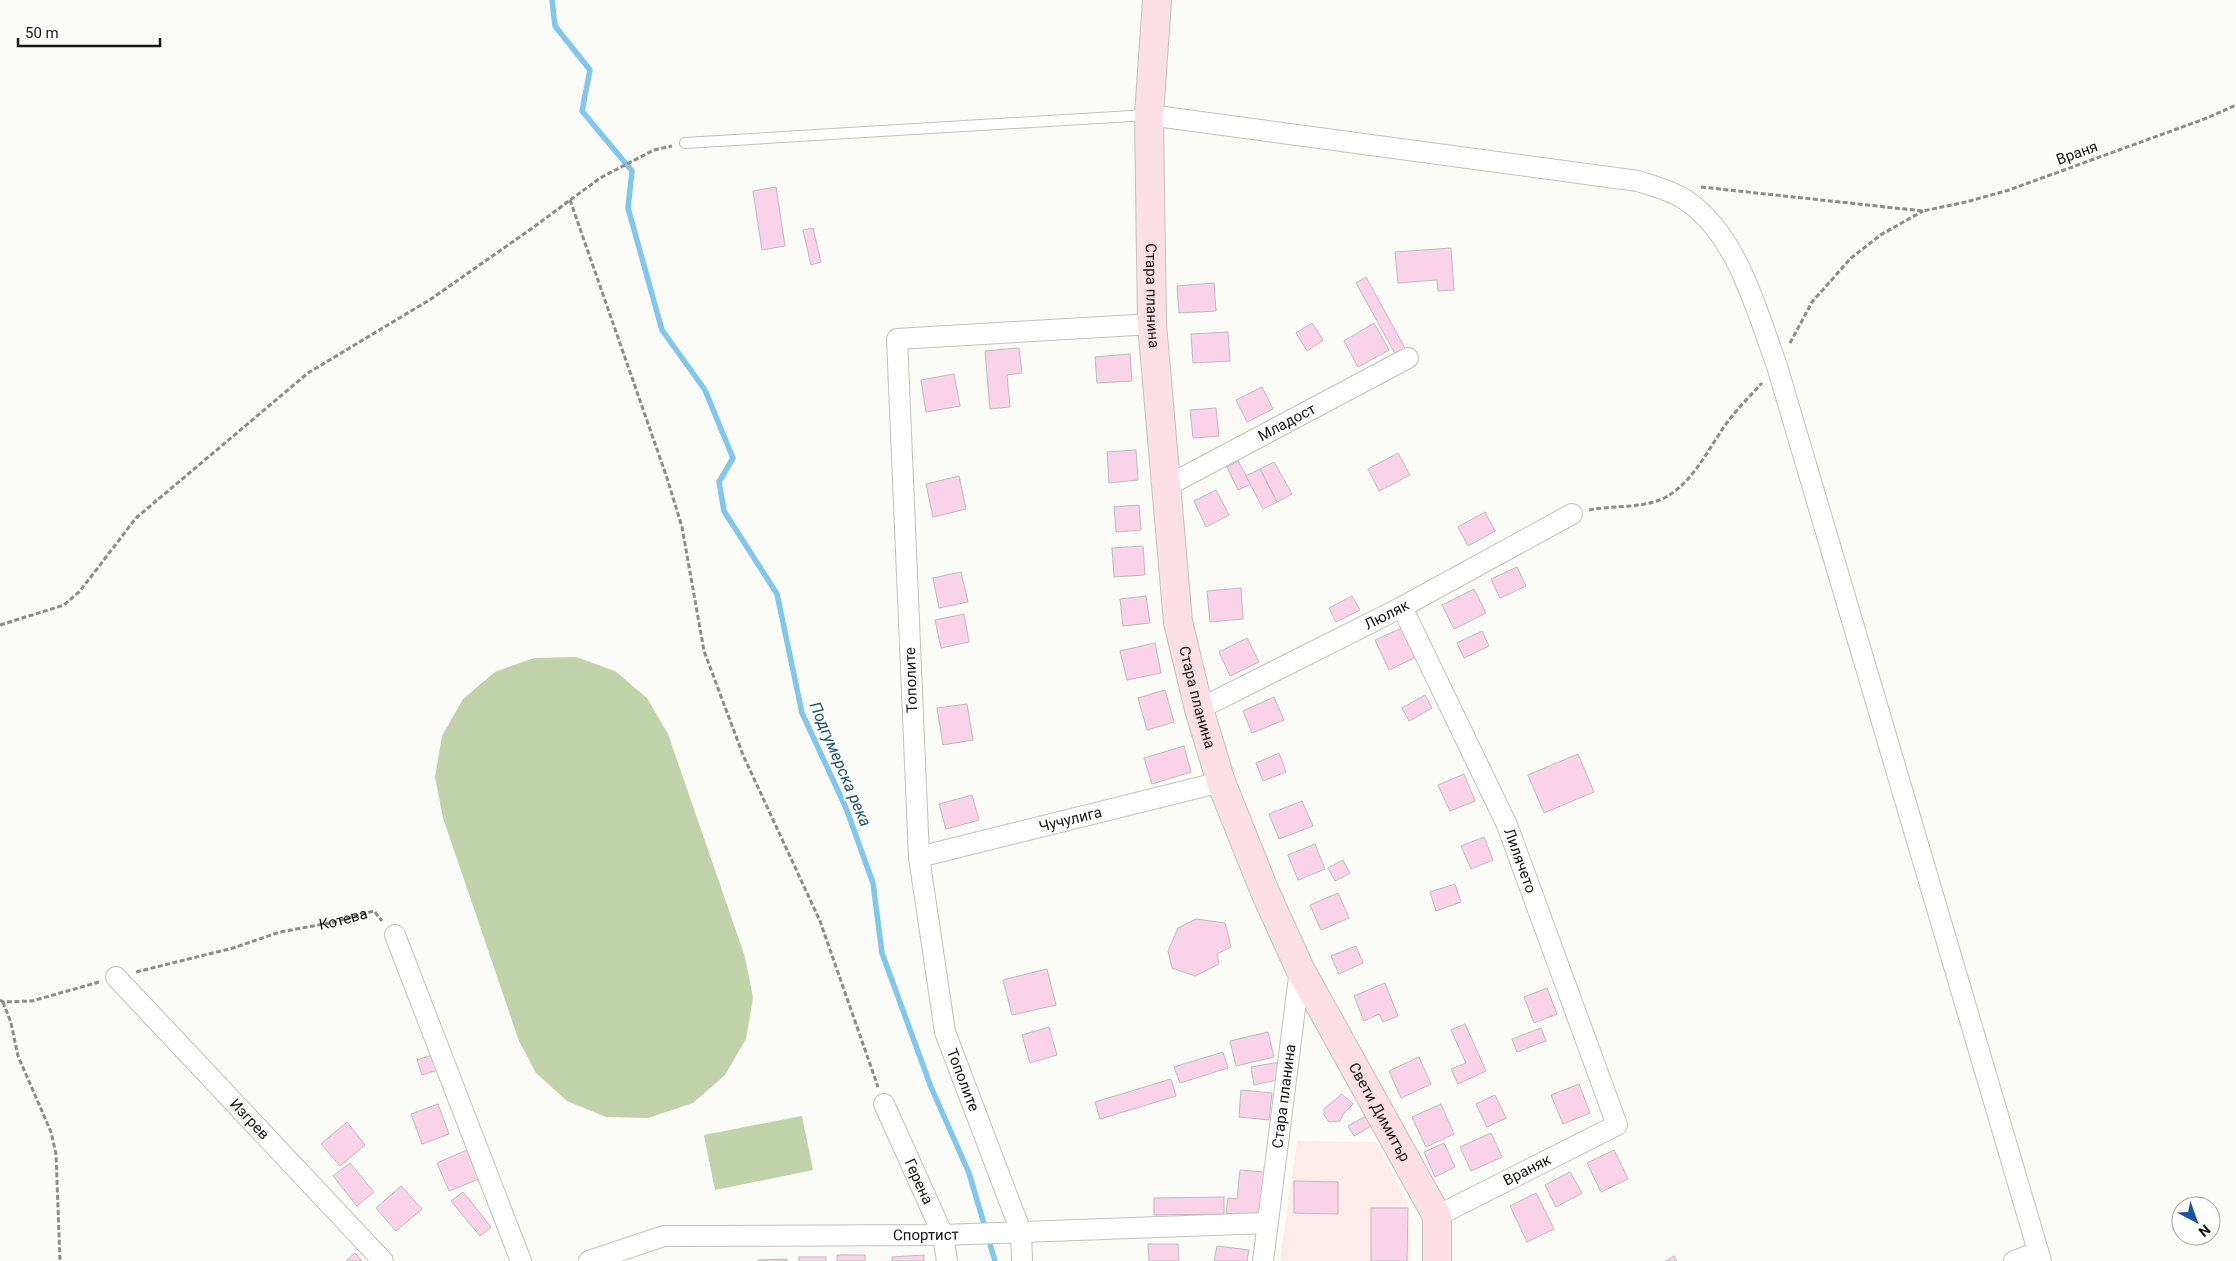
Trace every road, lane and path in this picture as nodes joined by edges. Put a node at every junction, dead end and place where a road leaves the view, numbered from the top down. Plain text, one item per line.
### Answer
1 (1157, 0) edge
2 (2236, 105) edge
3 (1149, 115) junction
4 (685, 143) joint
5 (1697, 187) dead end
6 (570, 200) junction
7 (1923, 210) junction
8 (1152, 324) junction
9 (1408, 358) dead end
10 (1777, 366) junction
11 (1165, 487) junction
12 (1572, 514) joint
13 (1402, 607) junction
14 (0, 625) edge
15 (1199, 710) junction
16 (1221, 782) junction
17 (919, 857) junction
18 (395, 935) joint
19 (1300, 969) junction
20 (116, 977) junction
21 (1, 1001) edge
22 (884, 1104) joint
23 (1617, 1125) joint
24 (1437, 1216) junction
25 (1267, 1223) junction
26 (1021, 1232) junction
27 (943, 1235) junction
28 (2039, 1256) edge
29 (60, 1261) edge
30 (383, 1261) edge
31 (521, 1261) edge
32 (589, 1261) edge
33 (947, 1261) edge
34 (1022, 1261) edge
35 (1263, 1261) edge
36 (1437, 1261) edge
37 (2014, 1261) edge

1 - 3 street, Стара планина
2 - 7 path, Враня
3 - 4 lane
3 - 8 street, Стара планина
3 - 10 street
4 - 6 path
5 - 7 path
6 - 14 path
6 - 22 path
7 - 10 path
8 - 11 street, Стара планина
8 - 17 street, Тополите
9 - 11 street, Младост
10 - 12 path
10 - 28 street
11 - 15 street, Стара планина
12 - 13 street, Люляк
13 - 15 street, Люляк
13 - 23 street, Лилячето
15 - 16 street, Стара планина
16 - 17 street, Чучулига
16 - 19 street, Стара планина
17 - 26 street, Тополите
18 - 20 path, Котева
18 - 31 street
19 - 24 street, Свети Димитър
19 - 25 street, Стара планина
20 - 21 path, Котева
20 - 30 street, Изгрев
21 - 29 path
22 - 27 street, Герена
23 - 24 street, Враняк
24 - 36 street, Свети Димитър
25 - 26 street, Спортист
25 - 35 street, Стара планина
26 - 27 street, Спортист
26 - 34 street, Тополите
27 - 32 street, Спортист
27 - 33 street, Герена
28 - 37 street

